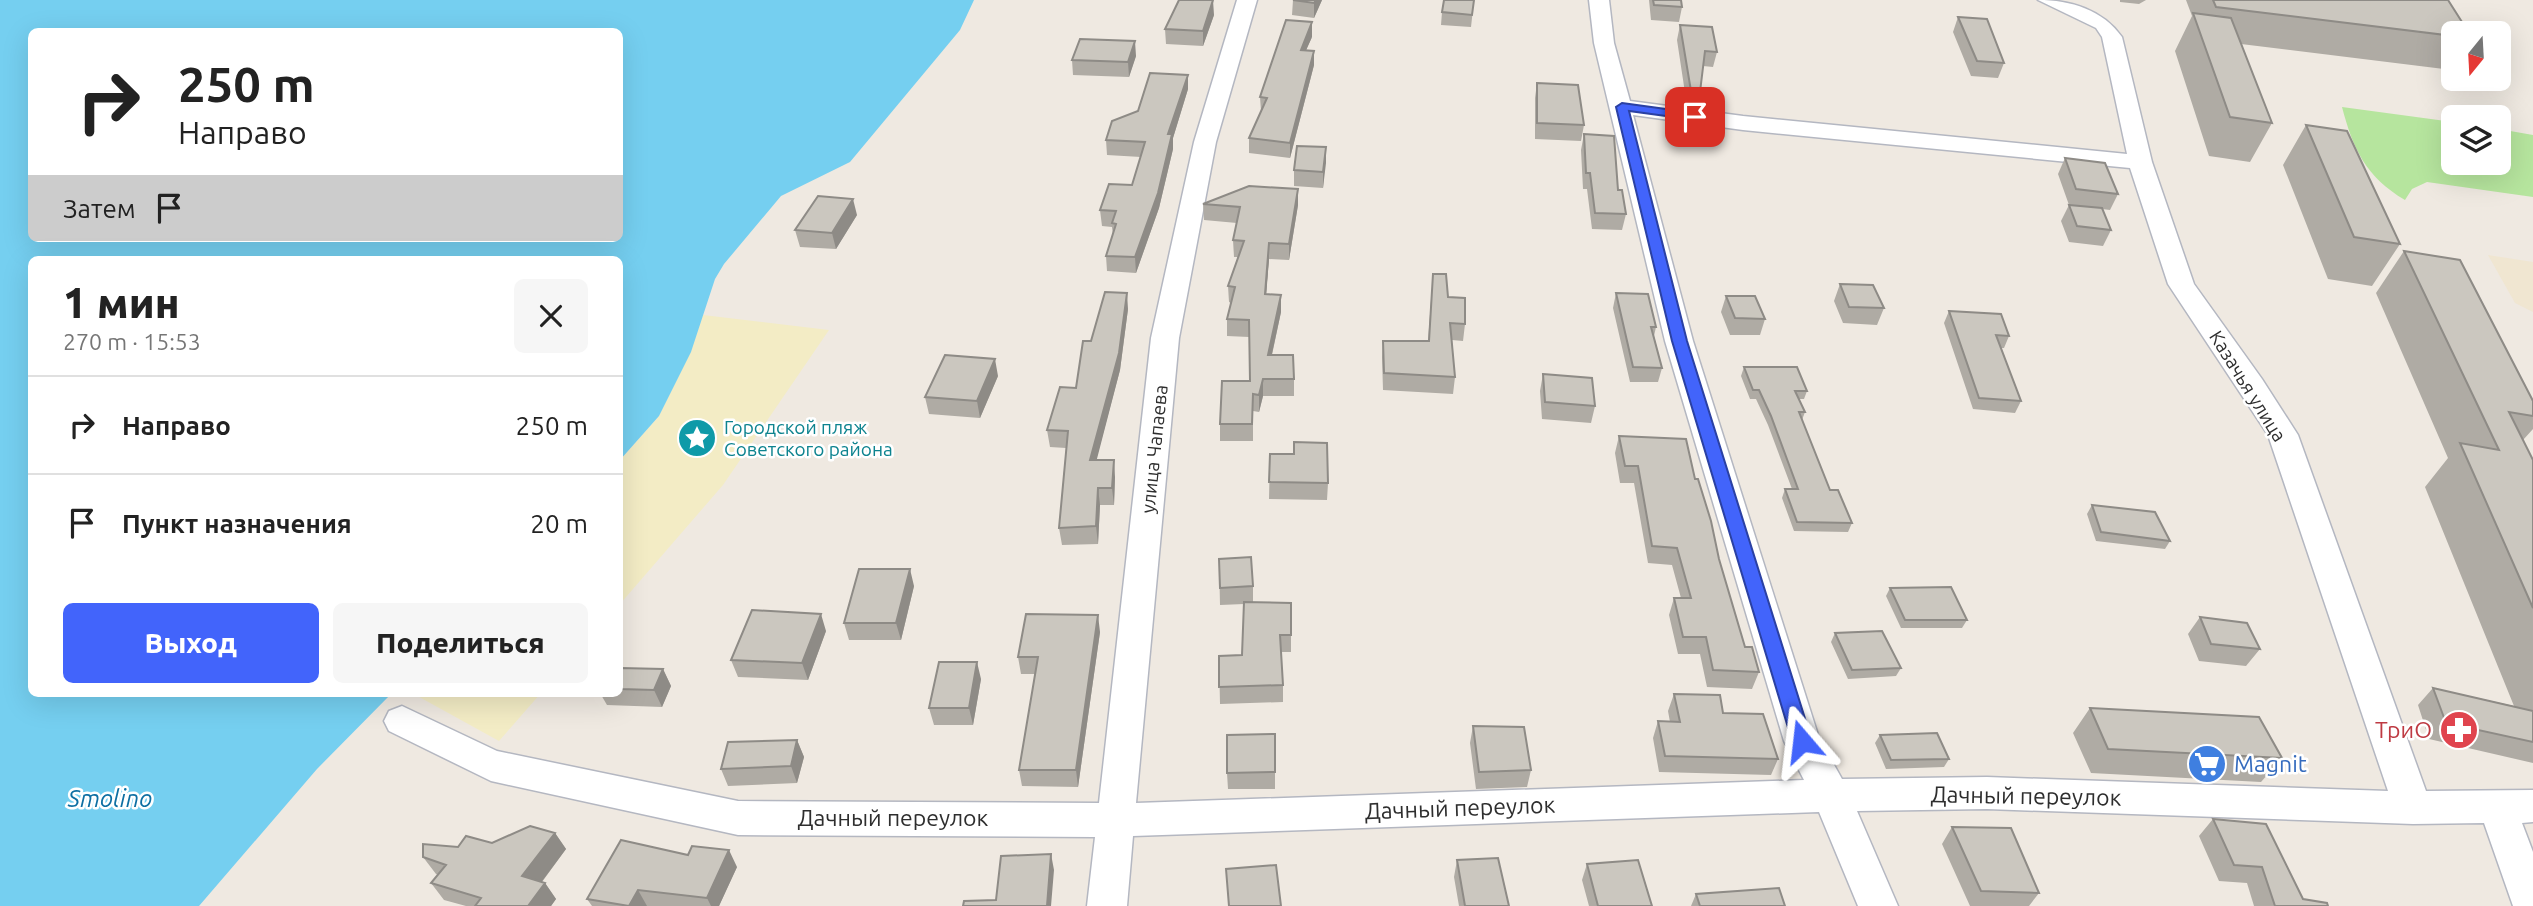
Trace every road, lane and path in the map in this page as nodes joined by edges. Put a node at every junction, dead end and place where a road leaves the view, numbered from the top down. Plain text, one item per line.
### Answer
1 (1247, 0) edge
2 (1599, 0) edge
3 (2048, 0) edge
4 (1622, 107) junction
5 (2140, 162) junction
6 (402, 721) dead end
7 (1831, 795) junction
8 (2515, 807) edge
9 (2413, 808) junction
10 (1118, 820) junction
11 (1107, 906) edge
12 (1878, 906) edge
13 (2533, 906) edge

1 - 10 street, улица Чапаева
2 - 4 street
3 - 5 street, Казачья улица
4 - 5 street
4 - 7 street
5 - 9 street, Казачья улица
6 - 10 street, Дачный переулок
7 - 9 street, Дачный переулок
7 - 10 street, Дачный переулок
7 - 12 street
8 - 9 street, Дачный переулок
8 - 13 street
10 - 11 street, улица Чапаева

